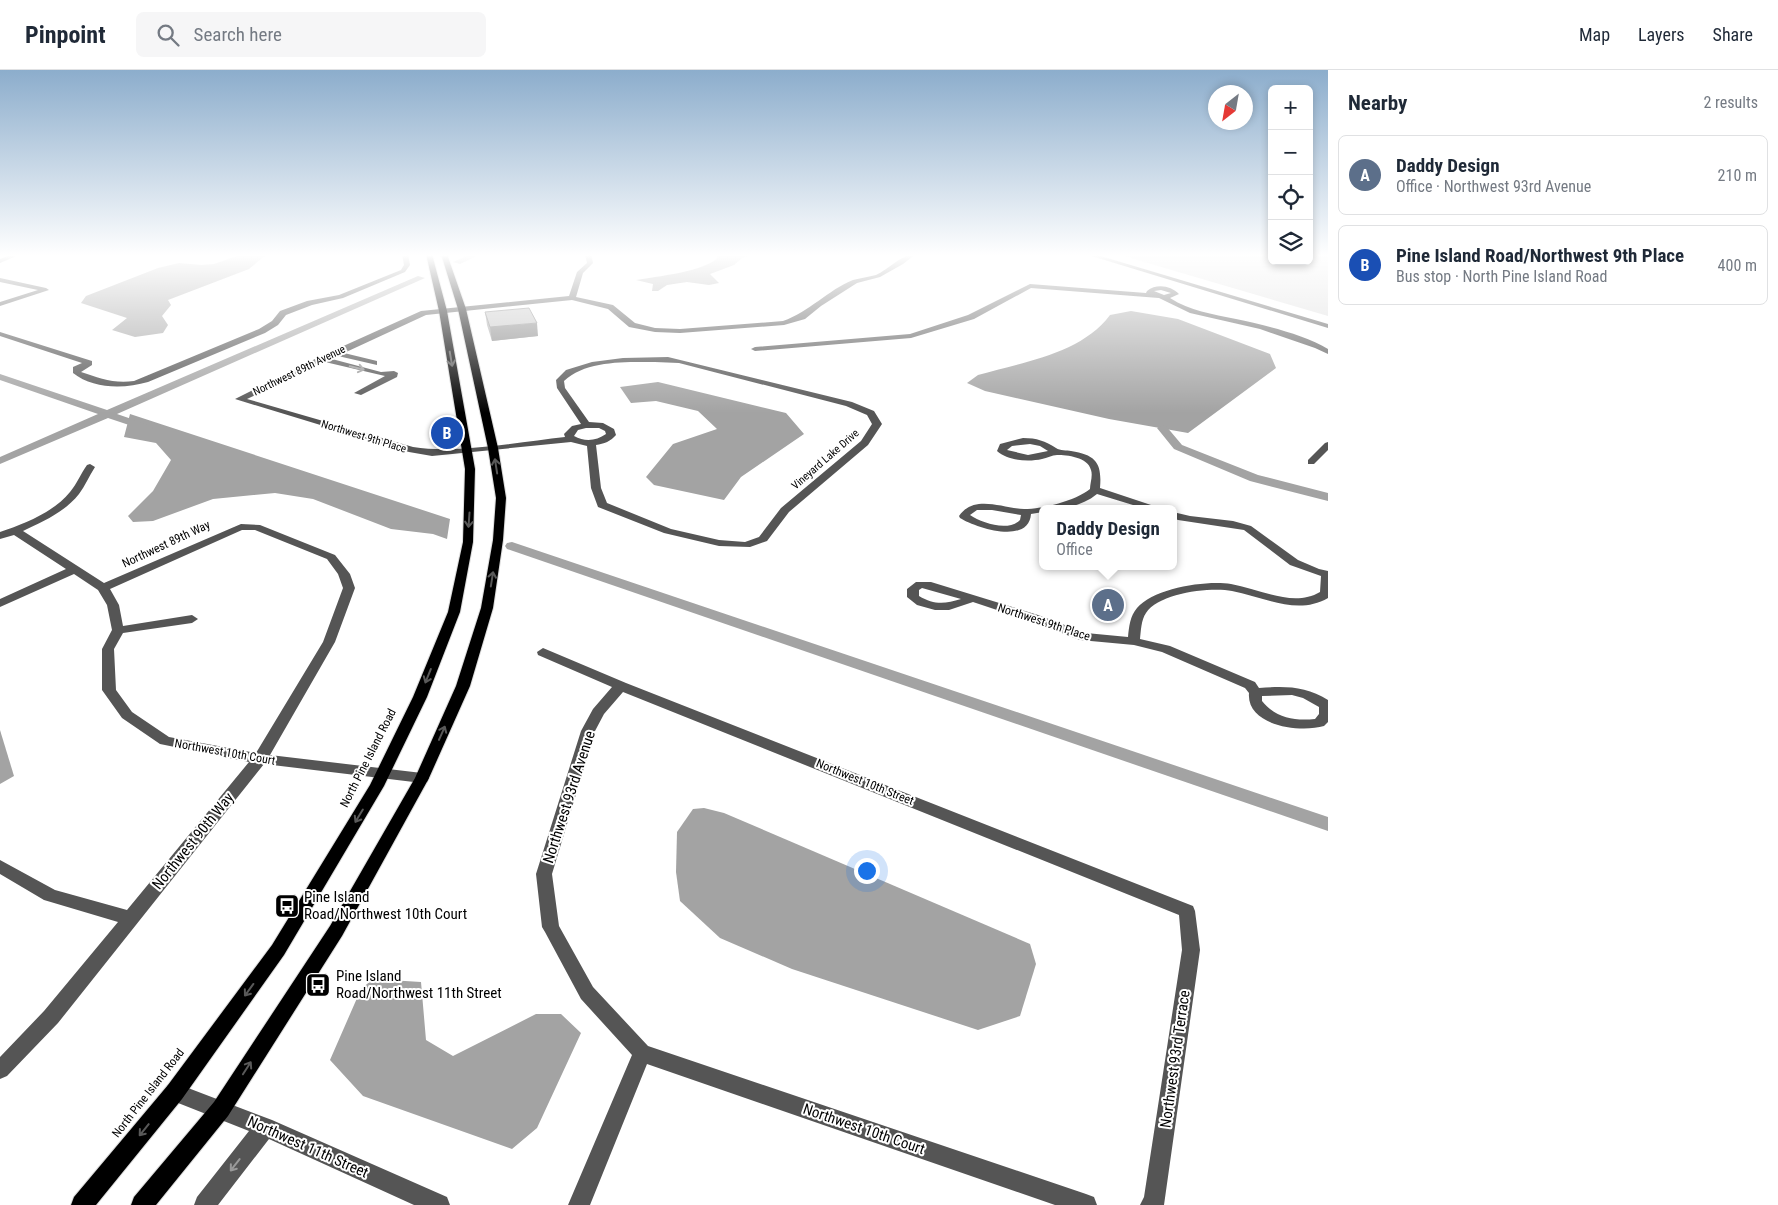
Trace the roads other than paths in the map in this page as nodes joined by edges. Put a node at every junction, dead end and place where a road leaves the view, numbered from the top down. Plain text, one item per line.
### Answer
1 (299, 307) edge
2 (442, 307) edge
3 (482, 307) edge
4 (610, 307) edge
5 (814, 307) edge
6 (990, 307) edge
7 (1177, 307) edge
8 (1264, 307) edge
9 (1284, 307) edge
10 (462, 309) junction
11 (443, 311) junction
12 (1328, 320) edge
13 (1328, 326) edge
14 (0, 334) edge
15 (756, 349) dead end
16 (1328, 352) edge
17 (335, 353) junction
18 (322, 359) junction
19 (394, 373) junction
20 (358, 393) dead end
21 (239, 398) joint
22 (586, 425) junction
23 (572, 436) junction
24 (591, 443) junction
25 (1328, 445) edge
26 (493, 448) junction
27 (468, 450) junction
28 (1054, 452) dead end
29 (1311, 462) dead end
30 (90, 467) dead end
31 (1095, 490) junction
32 (1066, 505) edge
33 (1145, 505) edge
34 (1039, 510) edge
35 (1026, 512) junction
36 (1177, 516) edge
37 (241, 527) joint
38 (15, 531) junction
39 (0, 536) edge
40 (75, 569) junction
41 (1327, 575) edge
42 (103, 588) junction
43 (972, 599) dead end
44 (0, 603) edge
45 (192, 619) dead end
46 (118, 630) junction
47 (1134, 641) junction
48 (543, 652) dead end
49 (621, 686) junction
50 (1256, 692) junction
51 (260, 760) junction
52 (383, 773) junction
53 (422, 778) junction
54 (0, 866) edge
55 (1187, 910) joint
56 (130, 918) junction
57 (642, 1053) junction
58 (0, 1070) edge
59 (175, 1092) junction
60 (221, 1109) junction
61 (265, 1127) junction
62 (82, 1205) edge
63 (142, 1205) edge
64 (204, 1205) edge
65 (439, 1205) edge
66 (580, 1205) edge
67 (1086, 1205) edge
68 (1151, 1205) edge

1 - 14 street
2 - 11 main road, North Pine Island Road
3 - 10 street, Northwest 89th Avenue
4 - 5 street, Northwest 89th Avenue
6 - 15 street
7 - 16 street
8 - 13 street
9 - 12 street
10 - 11 street, Northwest 89th Avenue
10 - 26 main road
11 - 17 street, Northwest 89th Avenue
11 -> 27 main road, North Pine Island Road
17 - 18 street, Northwest 89th Avenue
17 - 19 street
18 -> 19 street
18 - 21 street, Northwest 89th Avenue
19 - 20 street
21 - 27 street, Northwest 9th Place
22 - 23 street
22 - 24 street
22 - 24 street, Vineyard Lake Drive
23 - 24 street
23 - 26 street, Northwest 9th Place
25 - 29 street
26 - 27 street, Northwest 9th Place
53 -> 26 main road
27 -> 52 main road, North Pine Island Road
28 - 31 street
30 - 38 street
31 - 32 street
31 - 33 street
34 - 35 street
35 - 35 street
36 - 41 street
37 - 42 street, Northwest 89th Way
37 - 51 street, Northwest 90th Way
38 - 39 street
38 - 40 street
40 - 42 street
40 - 44 street
41 - 47 street
42 - 46 street
43 - 47 street, Northwest 9th Place
45 - 46 street
46 - 51 street, Northwest 10th Court
47 - 50 street, Northwest 9th Place
48 - 49 street, Northwest 10th Street
49 - 55 street, Northwest 10th Street
49 - 57 street, Northwest 93rd Avenue
50 - 50 street
51 - 52 street, Northwest 10th Court
51 - 56 street, Northwest 90th Way
52 - 53 street, Northwest 10th Court
52 -> 59 main road, North Pine Island Road
60 -> 53 main road
54 - 56 street
55 - 68 street, Northwest 93rd Terrace
56 - 58 street, Northwest 90th Way
57 - 66 street
57 - 67 street, Northwest 10th Court
59 - 60 street, Northwest 11th Street
59 -> 62 main road, North Pine Island Road
60 - 61 street, Northwest 11th Street
60 - 63 main road
61 -> 64 street
61 - 65 street, Northwest 11th Street

